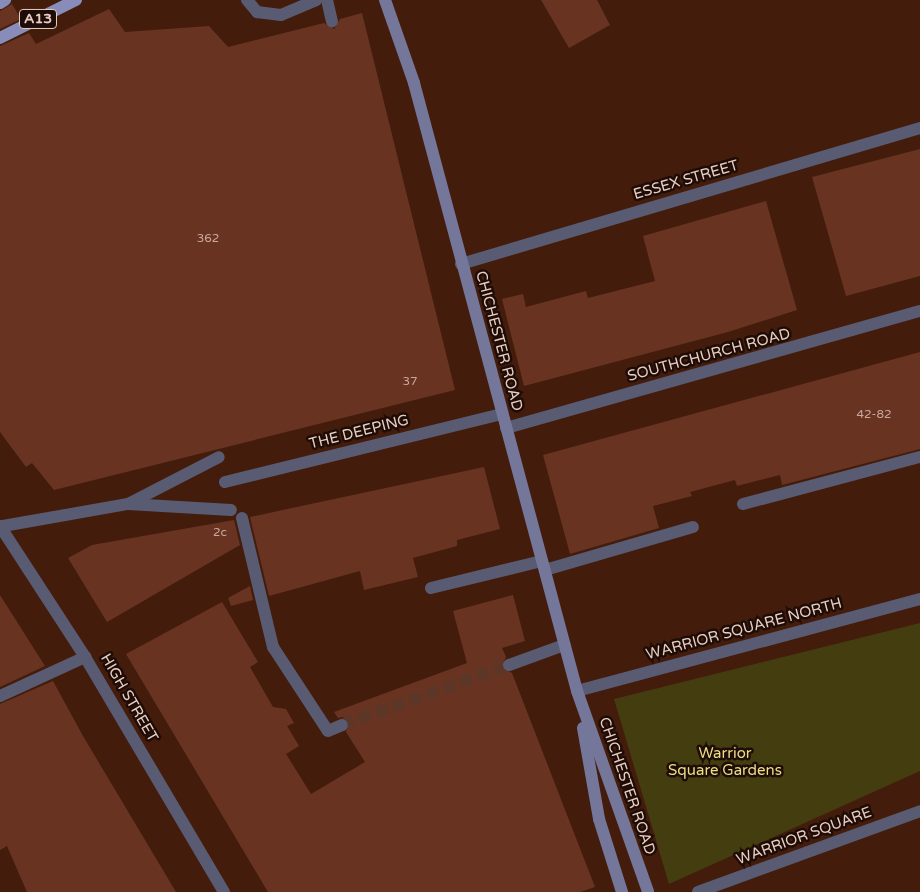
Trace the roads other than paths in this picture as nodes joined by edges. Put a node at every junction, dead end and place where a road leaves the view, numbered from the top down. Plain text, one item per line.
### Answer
1 (76, 0) edge
2 (247, 0) edge
3 (327, 0) edge
4 (385, 0) edge
5 (311, 3) edge
6 (332, 22) dead end
7 (0, 38) edge
8 (920, 128) edge
9 (461, 264) junction
10 (920, 311) edge
11 (502, 414) junction
12 (506, 428) junction
13 (219, 457) dead end
14 (920, 457) edge
15 (225, 482) dead end
16 (128, 504) junction
17 (743, 504) dead end
18 (231, 510) dead end
19 (242, 518) dead end
20 (2, 526) edge
21 (693, 527) dead end
22 (544, 565) junction
23 (431, 588) dead end
24 (920, 599) edge
25 (564, 645) junction
26 (85, 657) junction
27 (509, 665) tunnel mouth
28 (577, 691) junction
29 (0, 696) edge
30 (342, 725) tunnel mouth
31 (920, 812) edge
32 (224, 892) edge
33 (622, 892) edge
34 (648, 892) edge
35 (698, 892) edge

1 - 7 main road, A13
2 - 5 street
3 - 6 street
4 - 9 street, CHICHESTER ROAD
8 - 9 street, ESSEX STREET
9 - 11 street, CHICHESTER ROAD
10 - 12 street, SOUTHCHURCH ROAD
11 - 12 street, CHICHESTER ROAD
11 - 15 street, THE DEEPING
12 - 22 street, CHICHESTER ROAD
13 - 16 street
14 - 17 street
16 - 18 street
16 - 20 street
19 - 30 street
20 - 26 street, HIGH STREET
21 - 22 street
22 - 23 street
22 - 25 street, CHICHESTER ROAD
24 - 28 street, WARRIOR SQUARE NORTH
25 - 27 street
25 - 28 street, CHICHESTER ROAD
26 - 29 street
26 - 32 street, HIGH STREET
28 - 33 street, CHICHESTER ROAD
28 - 34 street, CHICHESTER ROAD
31 - 35 street, WARRIOR SQUARE

